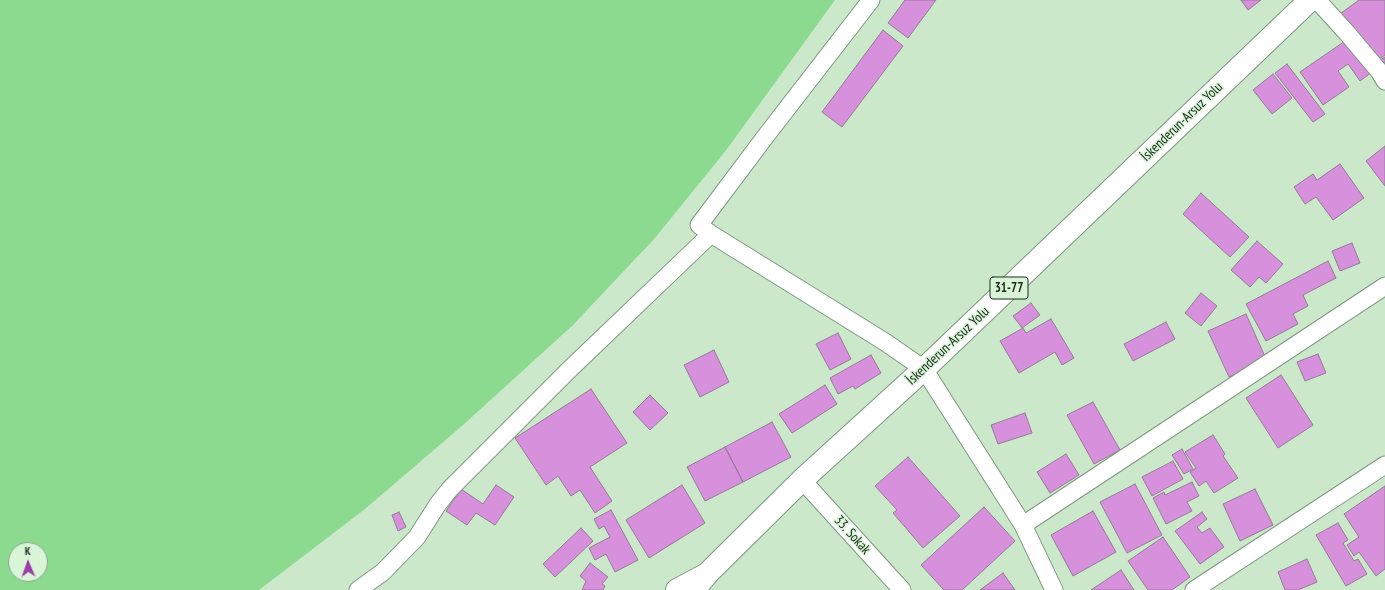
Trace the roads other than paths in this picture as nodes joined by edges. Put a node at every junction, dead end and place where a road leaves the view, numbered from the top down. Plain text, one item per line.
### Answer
1 (871, 0) edge
2 (1310, 0) edge
3 (1317, 0) edge
4 (1385, 81) edge
5 (711, 234) junction
6 (1385, 286) edge
7 (924, 369) junction
8 (1385, 465) edge
9 (802, 480) junction
10 (1023, 524) junction
11 (701, 582) edge
12 (358, 590) edge
13 (677, 590) edge
14 (902, 590) edge
15 (1054, 590) edge
16 (1194, 590) edge

1 - 5 street
2 - 7 main road, İskenderun-Arsuz Yolu / 31-77
3 - 4 street
5 - 7 street
5 - 12 street
6 - 10 street
7 - 9 main road, İskenderun-Arsuz Yolu / 31-77
7 - 10 street
8 - 16 street
9 - 11 main road, İskenderun-Arsuz Yolu / 31-77
9 - 14 street, 33. Sokak
10 - 15 street
11 - 13 main road, 31-77

